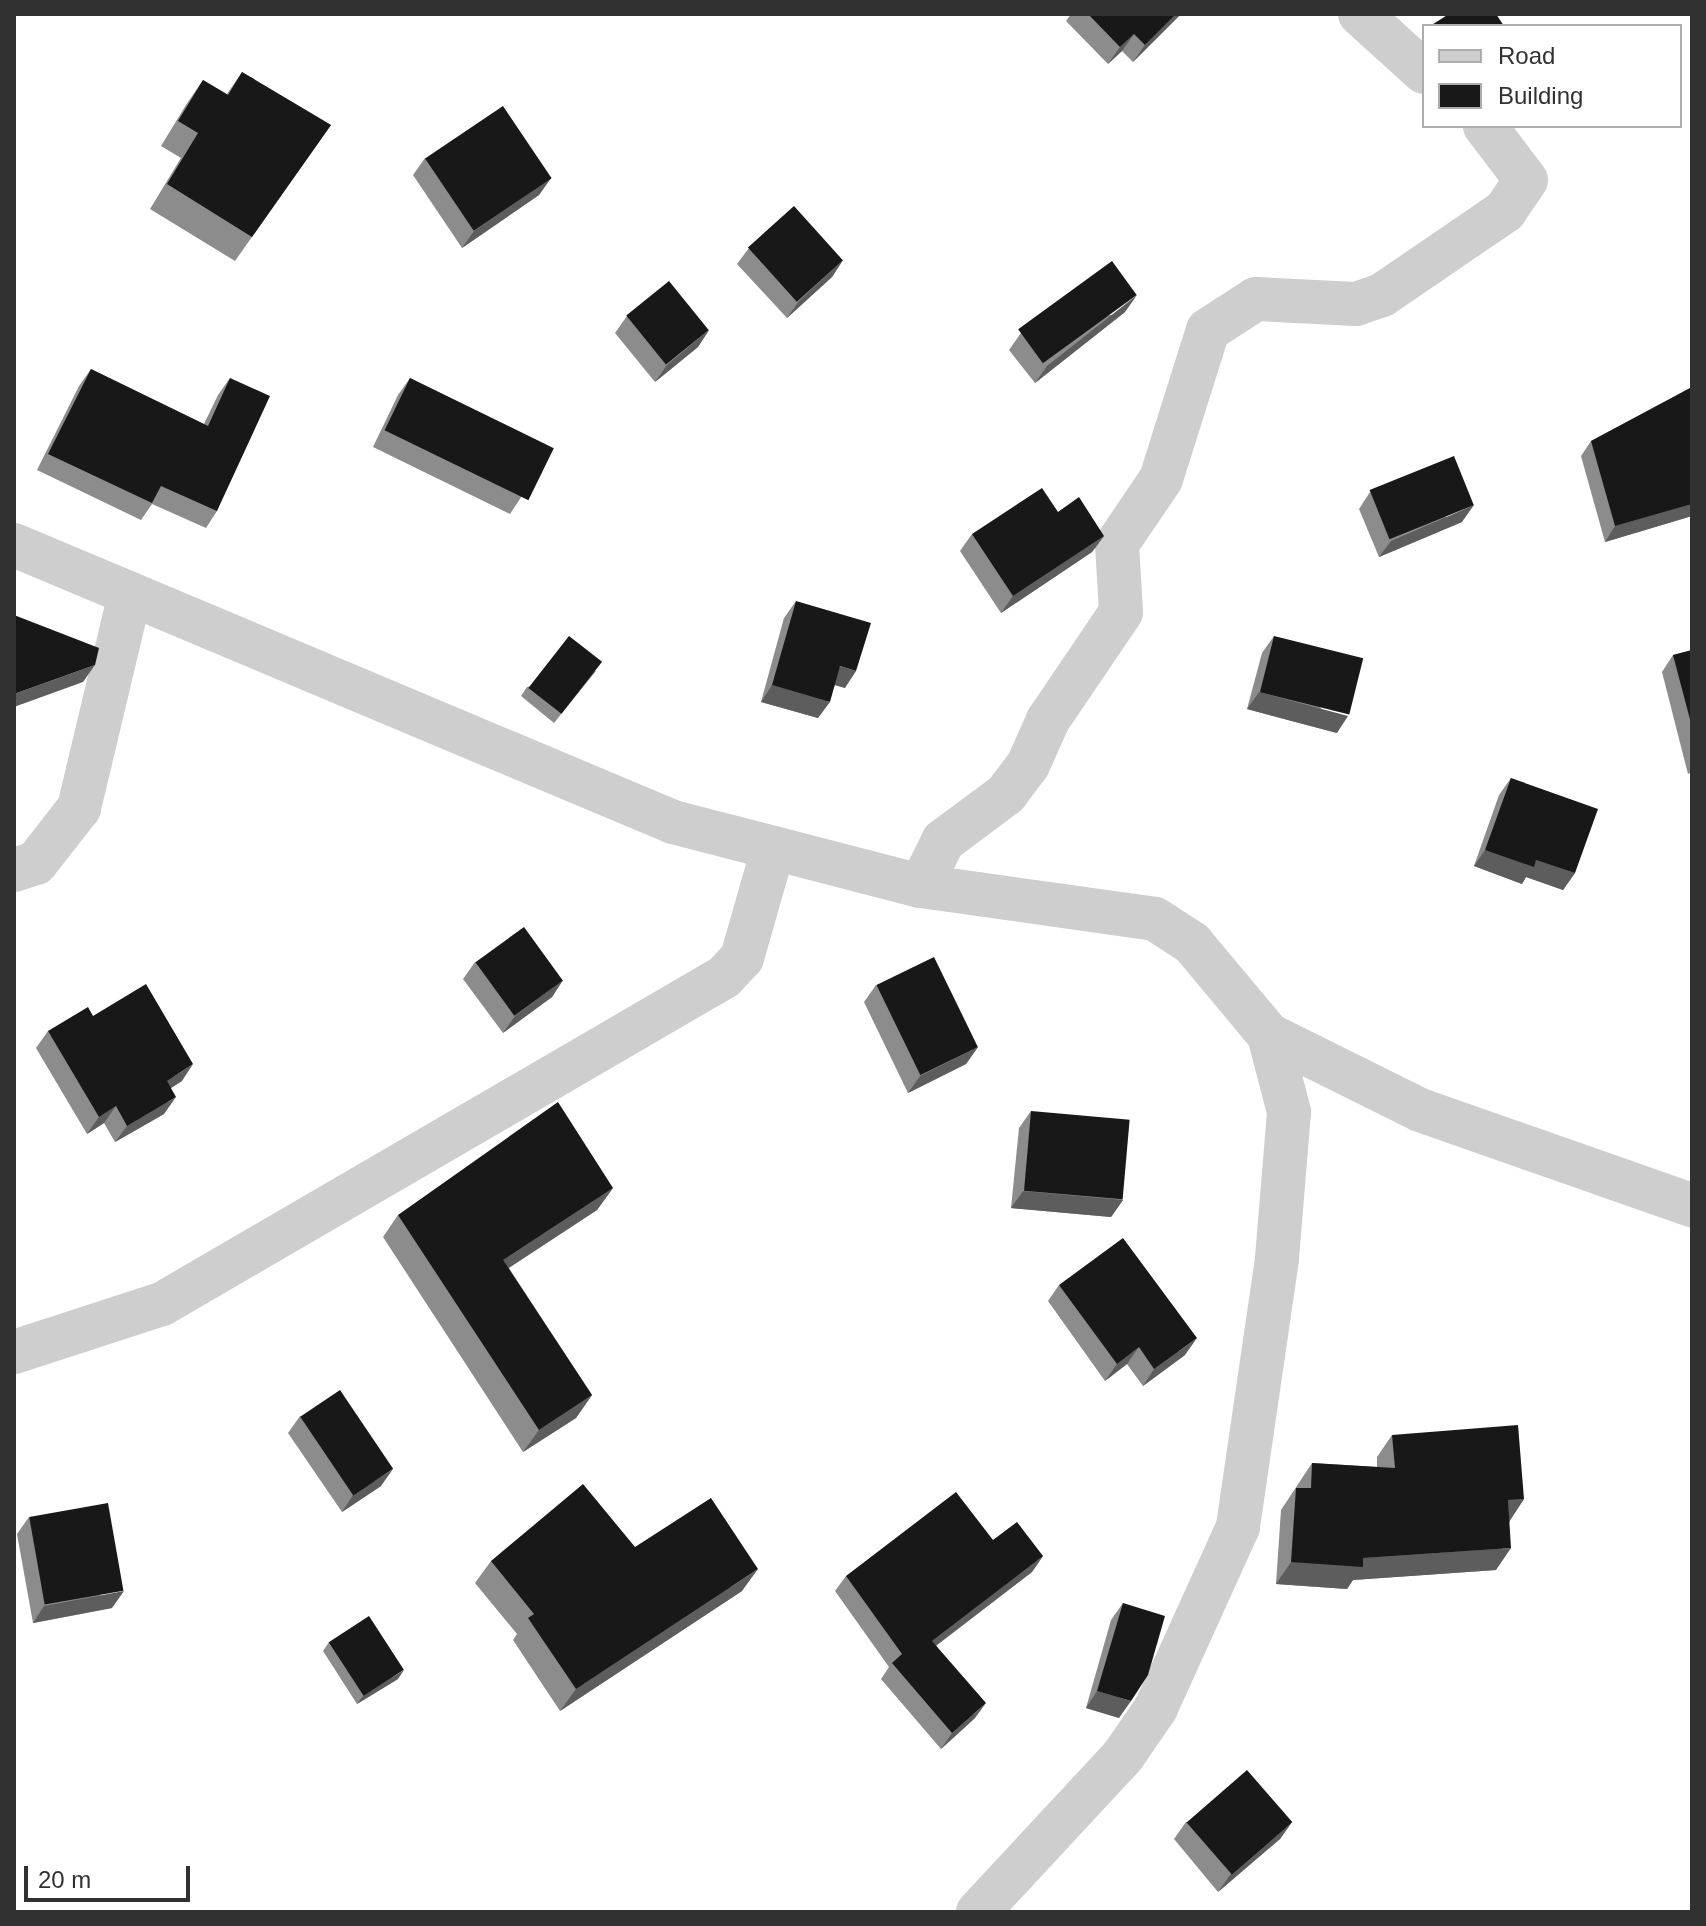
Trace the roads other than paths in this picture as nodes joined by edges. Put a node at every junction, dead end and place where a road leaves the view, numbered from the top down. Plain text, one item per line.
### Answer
1 (1360, 14) edge
2 (1422, 70) edge
3 (1487, 128) edge
4 (14, 545) edge
5 (130, 594) junction
6 (772, 853) junction
7 (14, 870) edge
8 (921, 886) junction
9 (1269, 1035) junction
10 (1692, 1205) edge
11 (14, 1352) edge
12 (978, 1912) edge

1 - 2 street
3 - 8 street
4 - 5 street
5 - 6 street
5 - 7 street
6 - 8 street
6 - 11 street
8 - 9 street
9 - 10 street
9 - 12 street

